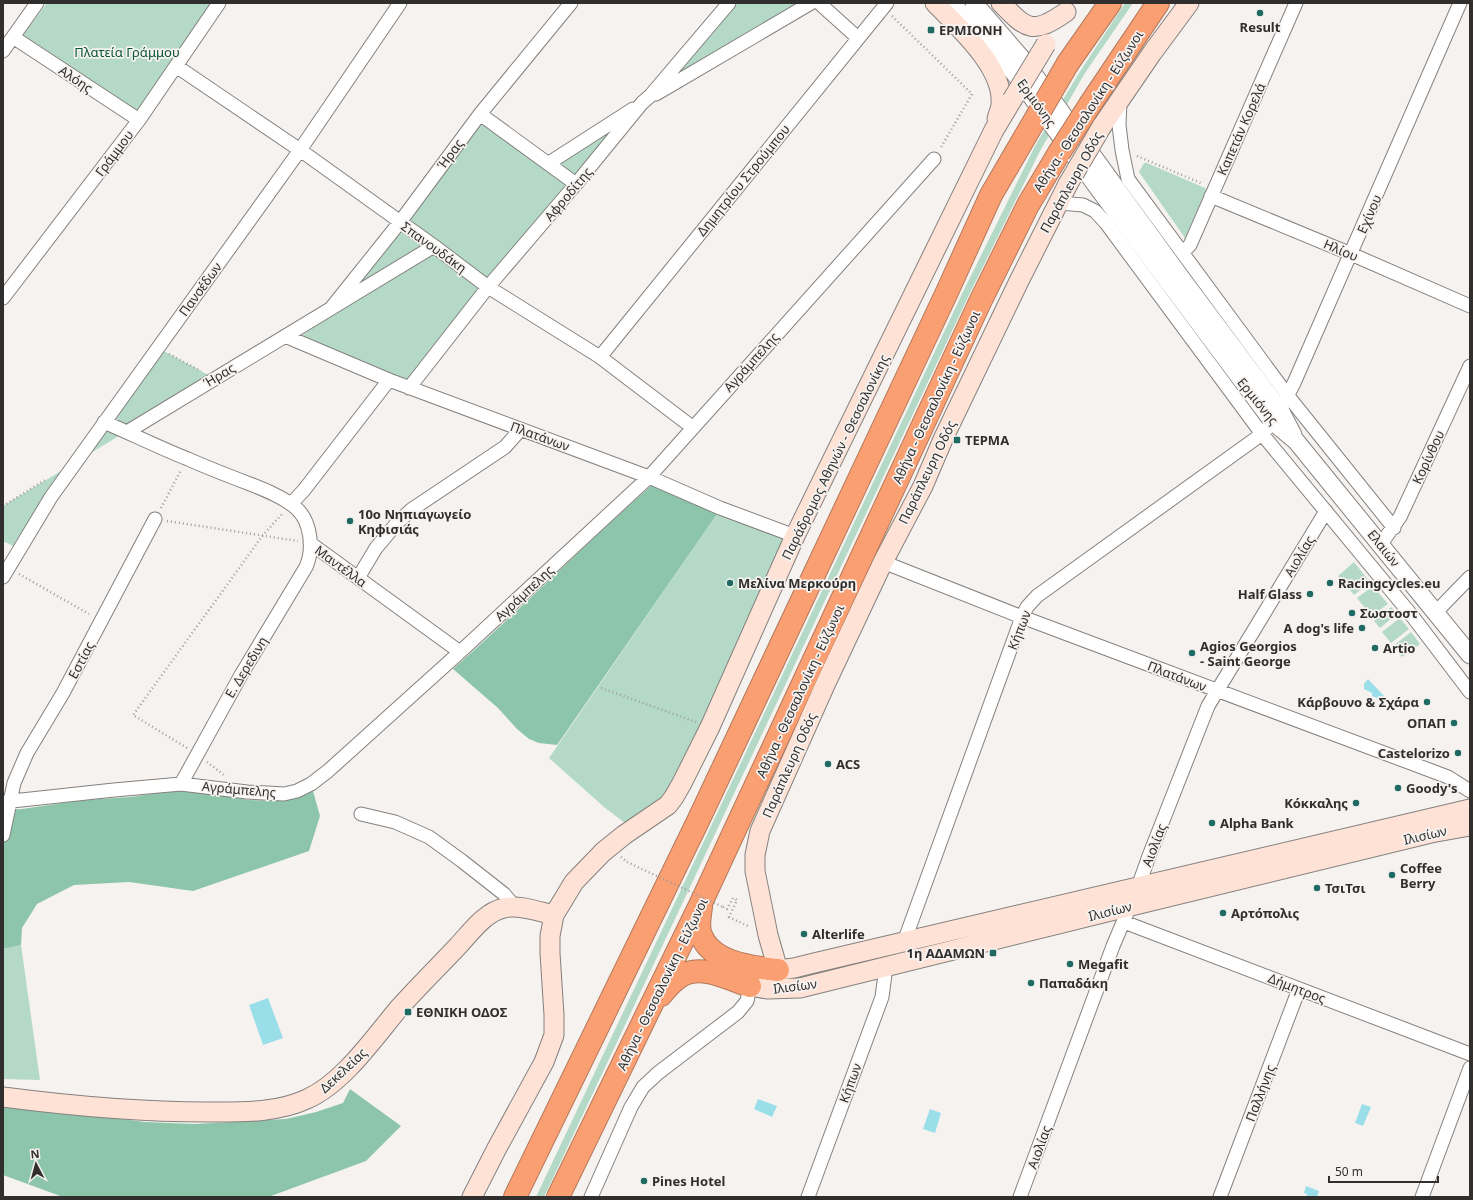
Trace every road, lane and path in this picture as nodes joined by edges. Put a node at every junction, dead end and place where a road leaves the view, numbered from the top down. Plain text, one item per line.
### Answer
1 (37, 3) edge
2 (220, 3) edge
3 (400, 3) edge
4 (571, 3) edge
5 (729, 3) edge
6 (811, 3) edge
7 (819, 3) edge
8 (935, 3) edge
9 (951, 3) edge
10 (974, 3) edge
11 (1001, 3) edge
12 (1110, 3) edge
13 (1158, 3) edge
14 (1189, 3) edge
15 (1296, 3) edge
16 (1460, 3) edge
17 (885, 5) edge
18 (1070, 8) edge
19 (14, 37) junction
20 (858, 38) junction
21 (3, 51) edge
22 (176, 66) junction
23 (1120, 100) junction
24 (642, 102) junction
25 (480, 114) junction
26 (139, 120) junction
27 (994, 130) junction
28 (300, 150) junction
29 (1122, 150) junction
30 (934, 159) joint
31 (549, 163) junction
32 (576, 184) junction
33 (1212, 193) junction
34 (1059, 203) junction
35 (400, 222) junction
36 (434, 246) junction
37 (1182, 252) junction
38 (1351, 254) junction
39 (488, 287) junction
40 (3, 298) edge
41 (1470, 306) edge
42 (332, 307) junction
43 (285, 336) junction
44 (158, 348) junction
45 (600, 357) junction
46 (1470, 366) edge
47 (214, 378) junction
48 (389, 380) junction
49 (409, 388) junction
50 (1276, 415) junction
51 (104, 422) junction
52 (692, 427) junction
53 (521, 429) junction
54 (126, 432) junction
55 (1296, 442) joint
56 (187, 459) junction
57 (649, 477) junction
58 (50, 478) dead end
59 (291, 504) junction
60 (3, 506) edge
61 (1326, 511) junction
62 (155, 519) junction
63 (1394, 528) junction
64 (263, 535) junction
65 (795, 536) junction
66 (1381, 544) junction
67 (310, 547) junction
68 (883, 562) junction
69 (6, 572) edge
70 (1470, 577) edge
71 (358, 578) junction
72 (1436, 612) junction
73 (1022, 617) junction
74 (102, 621) junction
75 (460, 652) junction
76 (1470, 655) edge
77 (601, 688) dead end
78 (1217, 691) junction
79 (1470, 692) edge
80 (710, 727) junction
81 (196, 754) junction
82 (225, 776) dead end
83 (181, 784) junction
84 (1470, 791) edge
85 (6, 802) edge
86 (1470, 809) edge
87 (361, 814) dead end
88 (1470, 826) edge
89 (3, 835) edge
90 (626, 862) dead end
91 (1138, 886) junction
92 (701, 903) junction
93 (515, 907) junction
94 (1127, 914) junction
95 (554, 915) junction
96 (768, 935) junction
97 (904, 942) junction
98 (886, 967) junction
99 (778, 970) junction
100 (750, 986) junction
101 (1299, 989) junction
102 (650, 1006) junction
103 (1470, 1054) edge
104 (1470, 1068) edge
105 (3, 1097) edge
106 (472, 1197) edge
107 (515, 1197) edge
108 (558, 1197) edge
109 (591, 1197) edge
110 (808, 1197) edge
111 (1020, 1197) edge
112 (1220, 1197) edge
113 (1422, 1197) edge

1 - 19 street
2 - 22 street, Γράμμου
3 - 28 street, Πανσέδων
4 - 25 street, Ήρας
5 - 24 street, Αφροδίτης
6 - 24 street
7 - 20 street
8 - 27 main road
9 - 50 street, Ερμιόνης
10 - 50 street, Ερμιόνης
11 - 18 main road
12 - 107 highway, bridge
13 - 92 highway, Αθήνα - Θεσσαλονίκη - Εύζωνοι, bridge
14 - 23 main road, Παράπλευρη Οδός
15 - 33 street, Καπετάν Κορελά
16 - 38 street, Εχίνου
17 - 20 street, Δημητρίου Στρούμπου
17 - 30 path
18 - 27 main road, Παράδρομος Αθηνών - Θεσσαλονίκης, bridge
19 - 21 street
19 - 26 street, Αλόης
20 - 45 street, Δημητρίου Στρούμπου
22 - 26 street, Γράμμου
22 - 28 street, Σπανουδάκη
23 - 29 street, Ερμιόνης
23 - 34 main road, Παράπλευρη Οδός, bridge
24 - 31 street
24 - 32 street, Αφροδίτης
25 - 31 street
25 - 35 street, Ήρας
26 - 40 street, Γράμμου
27 - 65 main road, Παράδρομος Αθηνών - Θεσσαλονίκης
28 - 35 street, Σπανουδάκη
28 - 44 street, Πανσέδων
29 - 33 path
29 - 37 street, Ερμιόνης
30 - 52 street, Αγράμπελης
31 - 32 street
32 - 39 street, Αφροδίτης
33 - 37 street, Καπετάν Κορελά
33 - 38 street, Ηλίου
34 - 50 street, Ερμιόνης
34 - 68 main road, Παράπλευρη Οδός
35 - 36 street, Σπανουδάκη
35 - 42 street, Ήρας
36 - 39 street, Σπανουδάκη
36 - 42 street, Ήρας
37 - 50 street, Ερμιόνης
38 - 41 street, Ηλίου
38 - 50 street, Εχίνου
39 - 45 street, Σπανουδάκη
39 - 49 street, Αφροδίτης
42 - 43 street, Ήρας
43 - 47 street, Ήρας
43 - 48 street, Πλατάνων
44 - 47 path
44 - 51 street, Πανσέδων
45 - 52 street, Σπανουδάκη
46 - 63 street, Κορίνθου
47 - 54 street, Ήρας
48 - 49 street, Πλατάνων
48 - 59 street
49 - 53 street, Πλατάνων
50 - 55 street, Ερμιόνης
50 - 61 street, Ερμιόνης
50 - 63 street, Ερμιόνης
50 - 73 street, Κήπων
51 - 54 street
51 - 69 street, Πανσέδων
52 - 57 street, Αγράμπελης
53 - 57 street, Πλατάνων
53 - 71 street
54 - 56 street
55 - 66 street, Ελαιών
56 - 59 street
56 - 62 path
57 - 65 street, Πλατάνων
57 - 75 street, Αγράμπελης
58 - 60 path
59 - 64 path
59 - 67 street
61 - 78 street, Αιολίας
61 - 79 street, Ελαιών
62 - 64 path, Μαντέλλα
62 - 74 street, Εστίας
63 - 66 street, Κορίνθου
64 - 67 path, Μαντέλλα
64 - 81 path
65 - 80 main road, Παράδρομος Αθηνών - Θεσσαλονίκης
66 - 72 street, Ελαιών
67 - 71 street, Μαντέλλα
67 - 81 street, Ε. Δερεδινη
68 - 73 street, Πλατάνων
68 - 96 main road, Παράπλευρη Οδός
69 - 74 path
70 - 72 street
71 - 75 street, Μαντέλλα
72 - 76 street, Ελαιών
73 - 78 street, Πλατάνων
73 - 97 street, Κήπων
74 - 85 street, Εστίας
75 - 83 street, Αγράμπελης
77 - 80 path
78 - 84 street, Πλατάνων
78 - 91 street, Αιολίας
80 - 95 main road, Παράδρομος Αθηνών - Θεσσαλονίκης
81 - 82 path
81 - 83 street, Ε. Δερεδινη
83 - 85 street, Αγράμπελης
85 - 89 street, Εστίας
86 - 91 main road, Ιλισίων
87 - 93 street
88 - 94 main road, Ιλισίων
90 - 96 path, bridge
91 - 94 street, Αιολίας
91 - 97 main road, Ιλισίων
92 - 99 highway
92 - 102 highway, Αθήνα - Θεσσαλονίκη - Εύζωνοι
93 - 95 main road, Δεκελείας
93 - 105 main road, Δεκελείας
94 - 98 main road, Ιλισίων
94 - 101 street, Δήμητρος
94 - 111 street, Αιολίας
95 - 106 main road, Παράδρομος Αθηνών - Θεσσαλονίκης
96 - 99 main road, Παράπλευρη Οδός
97 - 99 main road, Ιλισίων
98 - 100 main road, Ιλισίων
98 - 110 street, Κήπων
100 - 102 highway
100 - 109 street
101 - 103 street, Δήμητρος
101 - 112 street, Παλλήνης
102 - 108 highway, Αθήνα - Θεσσαλονίκη - Εύζωνοι
104 - 113 street

